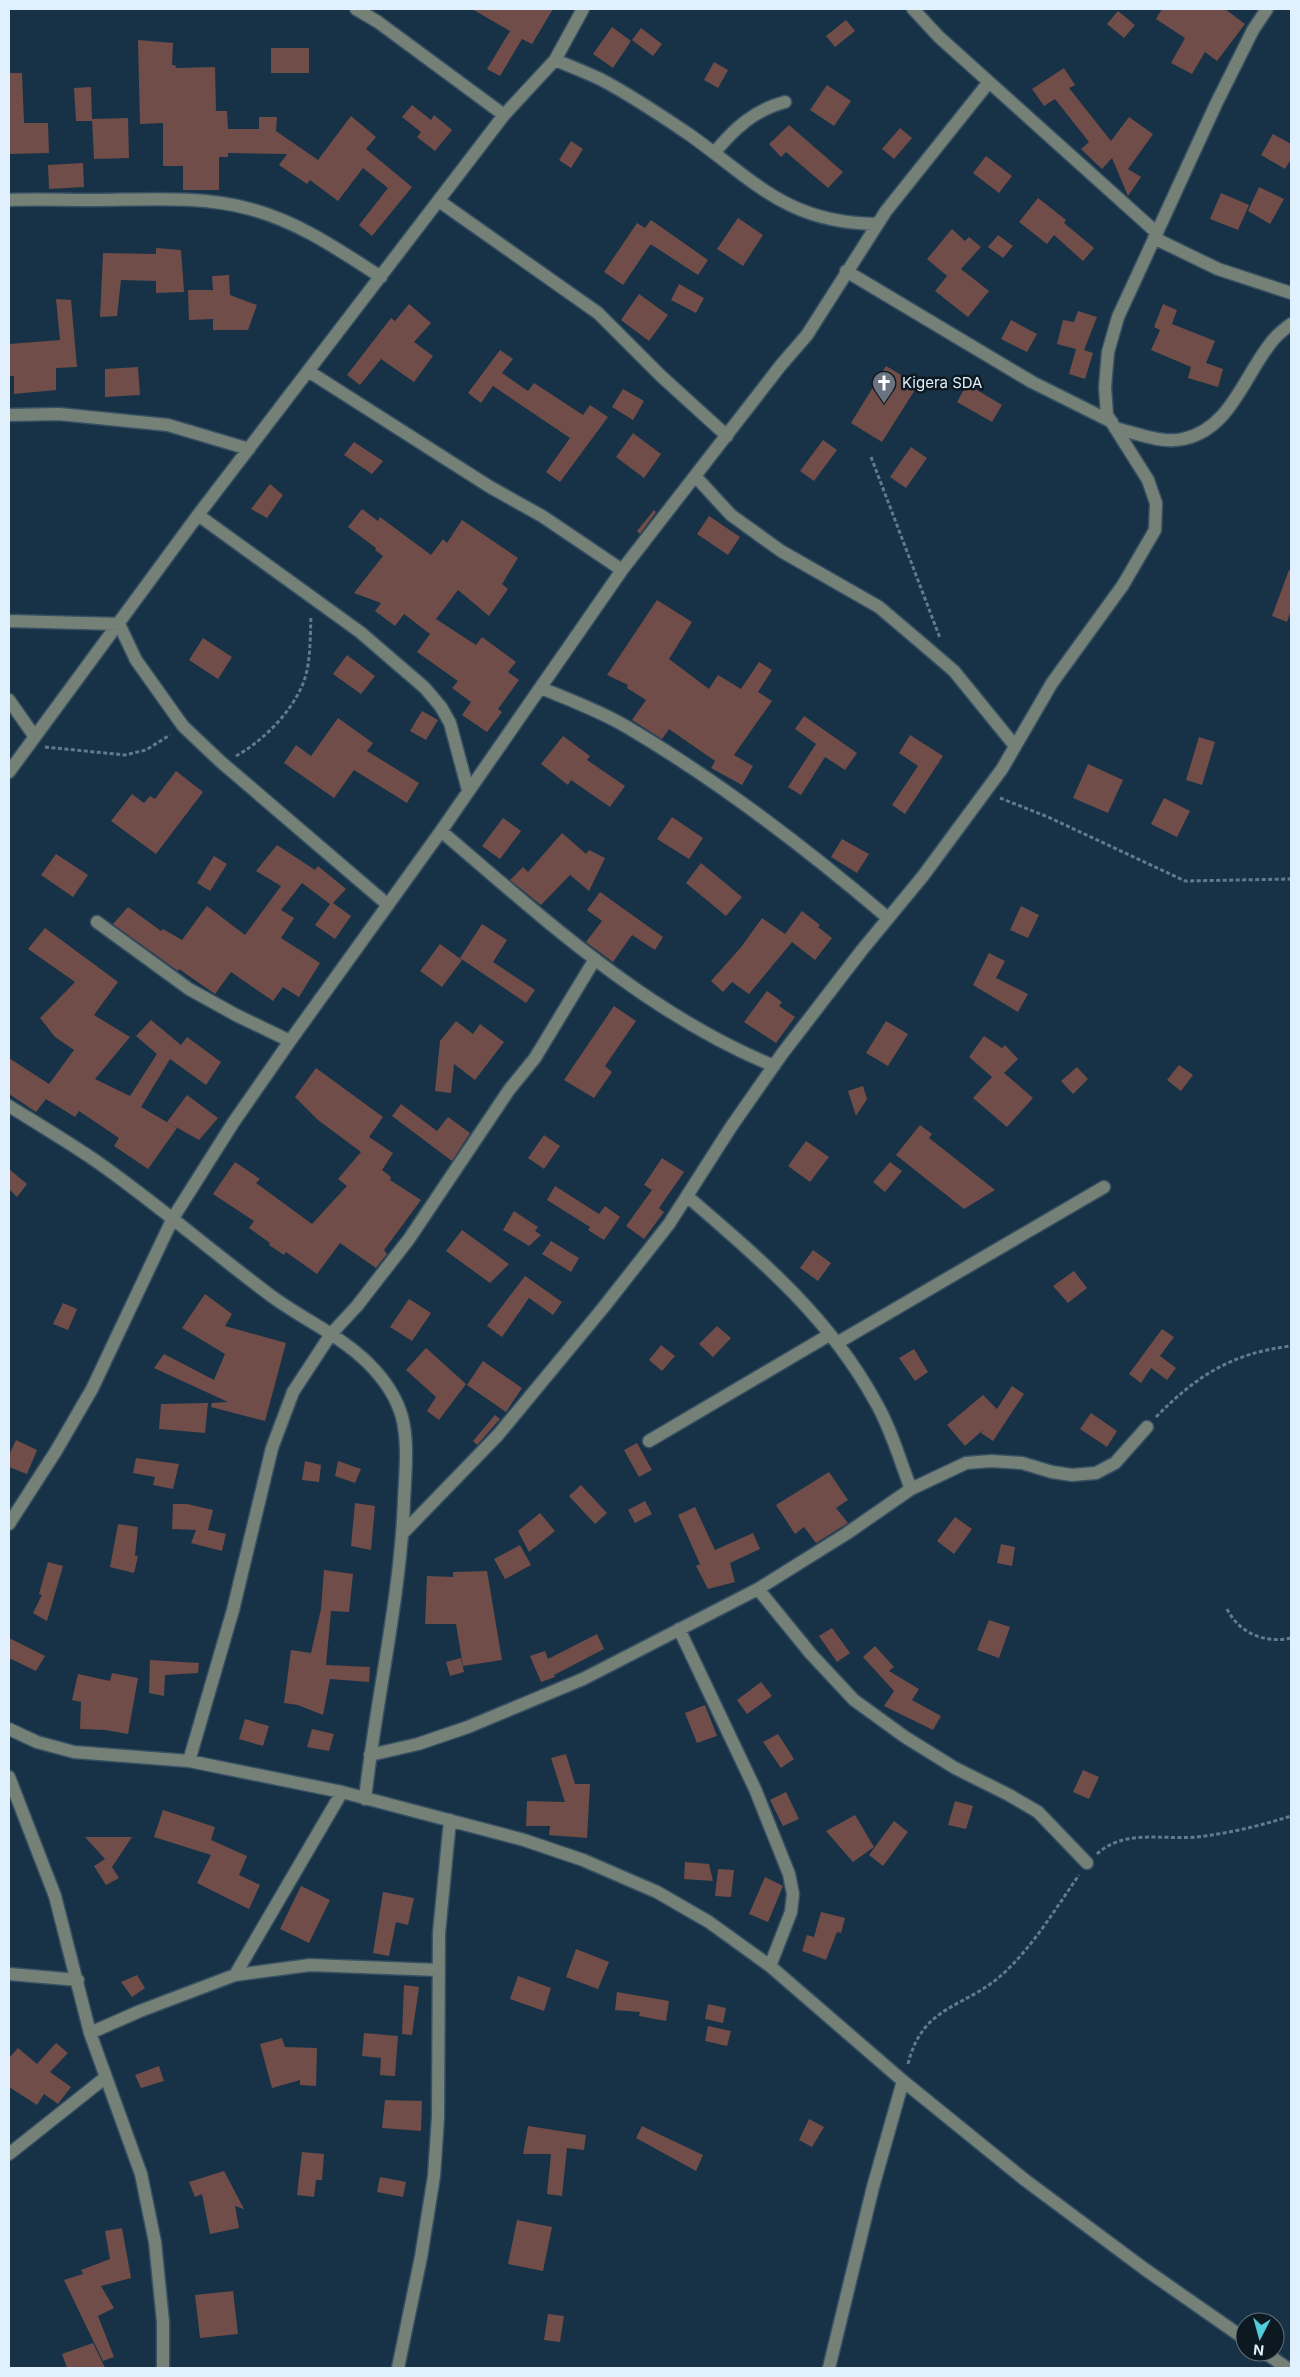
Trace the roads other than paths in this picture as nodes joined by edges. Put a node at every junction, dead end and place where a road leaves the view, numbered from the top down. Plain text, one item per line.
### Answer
1 (356, 9) edge
2 (583, 9) edge
3 (913, 9) edge
4 (1267, 9) edge
5 (555, 60) junction
6 (988, 82) junction
7 (785, 102) dead end
8 (504, 115) junction
9 (714, 154) junction
10 (9, 200) edge
11 (439, 201) junction
12 (877, 224) junction
13 (1156, 236) junction
14 (846, 271) junction
15 (381, 277) junction
16 (1291, 293) edge
17 (1291, 324) edge
18 (308, 371) junction
19 (9, 415) edge
20 (1113, 425) junction
21 (727, 436) junction
22 (249, 449) junction
23 (695, 476) junction
24 (198, 515) junction
25 (622, 570) junction
26 (9, 620) edge
27 (119, 624) junction
28 (541, 688) junction
29 (9, 700) edge
30 (35, 737) junction
31 (1015, 746) junction
32 (9, 772) edge
33 (468, 790) junction
34 (441, 831) junction
35 (388, 904) junction
36 (888, 918) junction
37 (97, 922) dead end
38 (595, 959) junction
39 (290, 1041) junction
40 (774, 1066) junction
41 (9, 1106) edge
42 (1104, 1187) dead end
43 (688, 1197) junction
44 (173, 1218) junction
45 (331, 1334) junction
46 (833, 1339) junction
47 (1147, 1427) road end
48 (649, 1441) dead end
49 (911, 1490) junction
50 (9, 1524) edge
51 (403, 1533) junction
52 (758, 1589) junction
53 (679, 1629) junction
54 (9, 1729) edge
55 (370, 1755) junction
56 (189, 1762) junction
57 (9, 1777) edge
58 (342, 1792) junction
59 (365, 1799) junction
60 (450, 1820) junction
61 (1087, 1863) road end
62 (770, 1966) junction
63 (438, 1970) junction
64 (9, 1974) edge
65 (234, 1974) junction
66 (78, 1980) junction
67 (90, 2033) junction
68 (106, 2077) junction
69 (903, 2082) junction
70 (9, 2154) edge
71 (1235, 2332) edge
72 (163, 2368) edge
73 (398, 2368) edge
74 (829, 2368) edge

1 - 8 street
2 - 5 street
3 - 6 street
4 - 13 street
5 - 8 street
5 - 9 street
6 - 12 street
6 - 13 street
7 - 9 street
8 - 11 street
9 - 12 street
10 - 15 street
11 - 15 street
11 - 21 street
12 - 14 street
13 - 16 street
13 - 20 street
14 - 20 street
14 - 21 street
15 - 18 street
17 - 20 street
18 - 22 street
18 - 25 street
19 - 22 street
20 - 31 street
21 - 23 street
22 - 24 street
23 - 25 street
23 - 31 street
24 - 27 street
24 - 33 street
25 - 28 street
26 - 27 street
27 - 30 street
27 - 35 street
28 - 33 street
28 - 36 street
29 - 30 street
30 - 32 street
31 - 36 street
33 - 34 street
34 - 35 street
34 - 38 street
35 - 39 street
36 - 40 street
37 - 39 street
38 - 40 street
38 - 45 street
39 - 44 street
40 - 43 street
41 - 44 street
42 - 46 street
43 - 46 street
43 - 51 street
44 - 45 street
44 - 50 street
45 - 51 street
45 - 56 street
46 - 48 street
46 - 49 street
47 - 49 street
49 - 52 street
51 - 55 street
52 - 53 street
52 - 61 street
53 - 55 street
53 - 62 street
54 - 56 street
55 - 59 street
56 - 58 street
57 - 66 street
58 - 59 street
58 - 65 street
59 - 60 street
60 - 62 street
60 - 63 street
62 - 69 street
63 - 65 street
63 - 73 street
64 - 66 street
65 - 67 street
66 - 67 street
67 - 68 street
68 - 70 street
68 - 72 street
69 - 71 street
69 - 74 street

